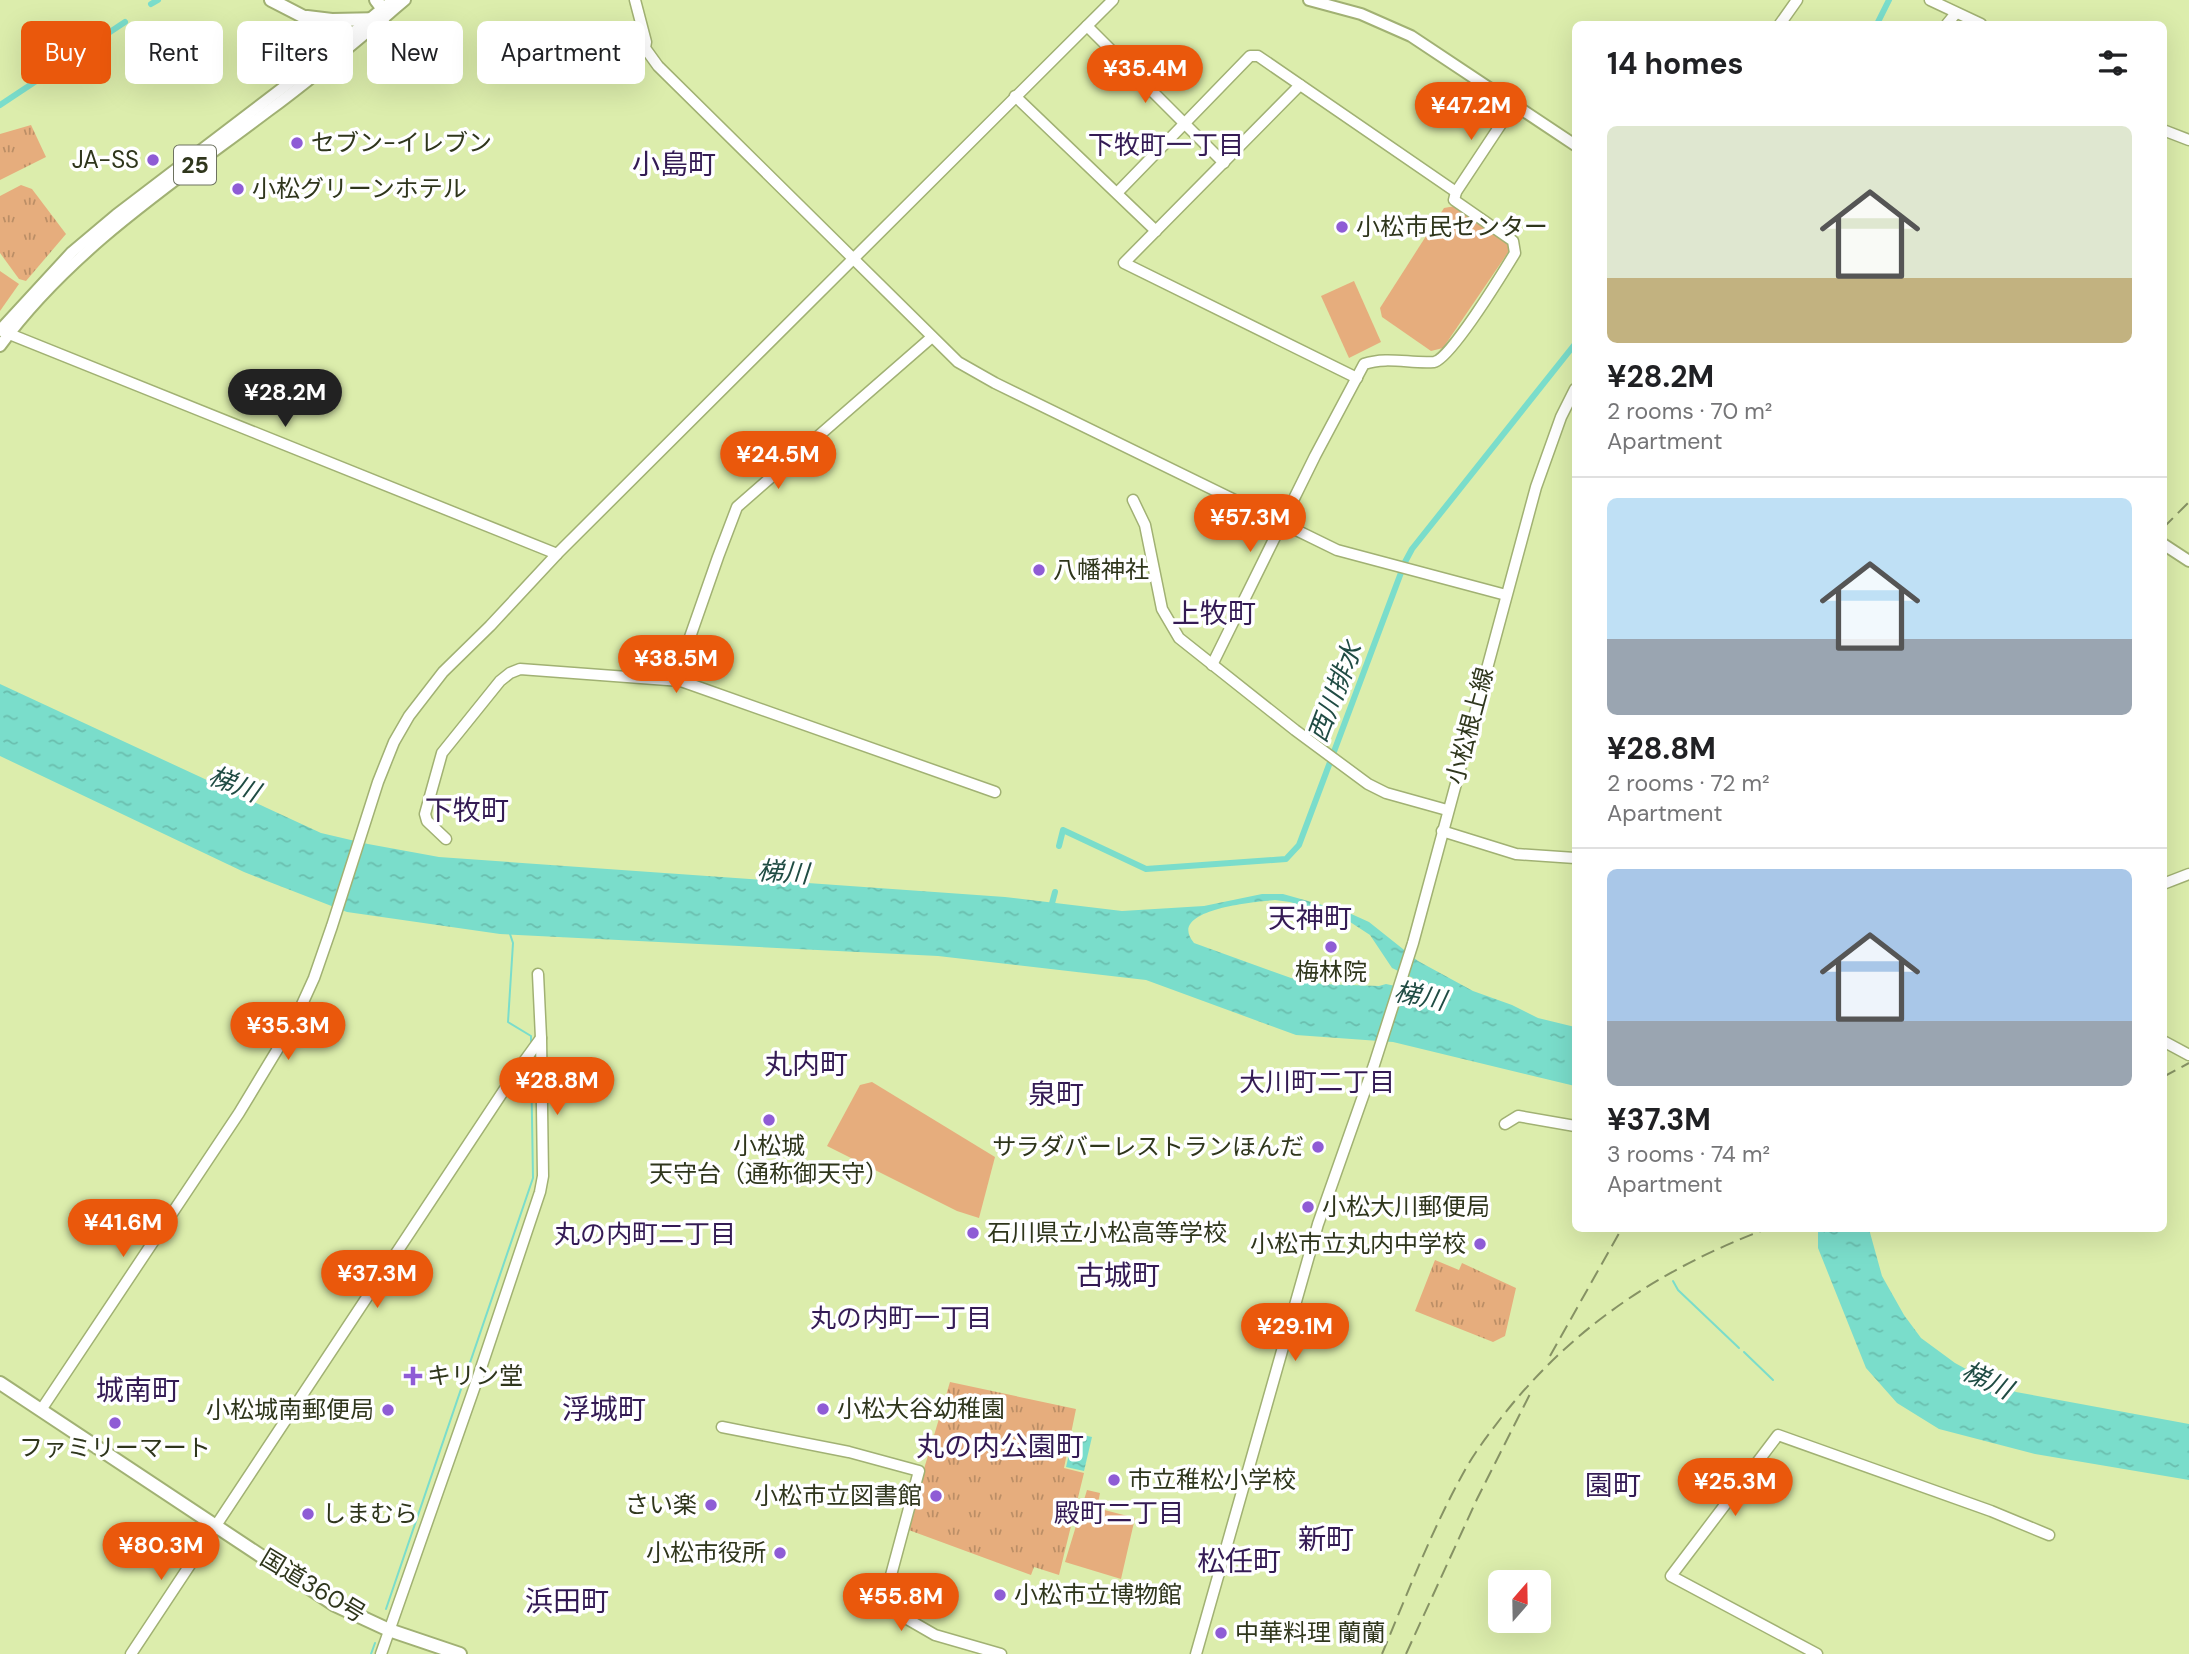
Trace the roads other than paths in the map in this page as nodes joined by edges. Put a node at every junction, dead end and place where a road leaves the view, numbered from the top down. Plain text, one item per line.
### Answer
1 (271, 0) edge
2 (405, 0) edge
3 (635, 0) edge
4 (1113, 0) edge
5 (1309, 0) edge
6 (1797, 0) edge
7 (1930, 0) edge
8 (381, 9) edge
9 (296, 13) junction
10 (1956, 13) junction
11 (310, 21) edge
12 (1782, 21) edge
13 (1949, 21) edge
14 (1974, 21) edge
15 (1087, 26) junction
16 (353, 32) edge
17 (288, 84) edge
18 (1300, 85) junction
19 (1015, 96) junction
20 (1519, 107) junction
21 (1185, 124) junction
22 (2167, 132) edge
23 (2189, 140) edge
24 (1572, 143) edge
25 (1224, 163) junction
26 (1456, 192) junction
27 (1117, 193) junction
28 (1156, 231) junction
29 (852, 259) junction
30 (4, 332) edge
31 (932, 337) junction
32 (0, 346) edge
33 (1357, 378) junction
34 (1572, 395) edge
35 (1133, 500) dead end
36 (1281, 524) junction
37 (2167, 547) edge
38 (557, 554) junction
39 (2189, 561) edge
40 (1506, 595) junction
41 (1212, 665) junction
42 (675, 680) junction
43 (995, 792) dead end
44 (1447, 810) junction
45 (1442, 831) junction
46 (446, 839) dead end
47 (1572, 859) edge
48 (2189, 874) edge
49 (2167, 882) edge
50 (538, 974) dead end
51 (539, 1042) junction
52 (2167, 1043) edge
53 (2189, 1055) edge
54 (1505, 1124) dead end
55 (1572, 1125) edge
56 (0, 1382) edge
57 (41, 1410) junction
58 (722, 1427) dead end
59 (216, 1525) junction
60 (2049, 1535) dead end
61 (389, 1630) junction
62 (131, 1654) edge
63 (381, 1654) edge
64 (460, 1654) edge
65 (1001, 1654) edge
66 (1196, 1654) edge
67 (1817, 1654) edge

1 - 9 highway
2 - 8 main road, 25
3 - 29 street
4 - 15 street
5 - 20 main road
6 - 12 street
7 - 10 street
8 - 9 highway
8 - 16 main road, 25
8 - 30 main road, 25
9 - 11 highway
10 - 13 street
10 - 14 street
15 - 19 street
15 - 21 street
17 - 30 main road, 25
18 - 21 street
18 - 25 street
18 - 26 street
19 - 27 street
19 - 29 street
20 - 24 main road
20 - 26 street
21 - 25 street
21 - 27 street
22 - 23 street
25 - 28 street
26 - 33 street
27 - 28 street
28 - 33 street
29 - 31 street
29 - 38 street
30 - 32 main road, 25
30 - 38 street
31 - 36 street
31 - 42 street
33 - 36 street
34 - 40 street, 小松根上線
35 - 41 street
36 - 40 street
36 - 41 street
37 - 39 main road
38 - 57 street
40 - 44 street, 小松根上線
41 - 44 street
42 - 43 street
42 - 46 street
44 - 45 street, 小松根上線
45 - 47 street
45 - 66 street, 小松根上線
48 - 49 street
50 - 51 street
51 - 59 street
51 - 61 street
52 - 53 street
54 - 55 street
56 - 57 highway, 国道360号
57 - 59 highway, 国道360号
58 - 65 street
59 - 61 highway, 国道360号
59 - 62 street
60 - 67 street
61 - 63 street
61 - 64 highway, 国道360号

